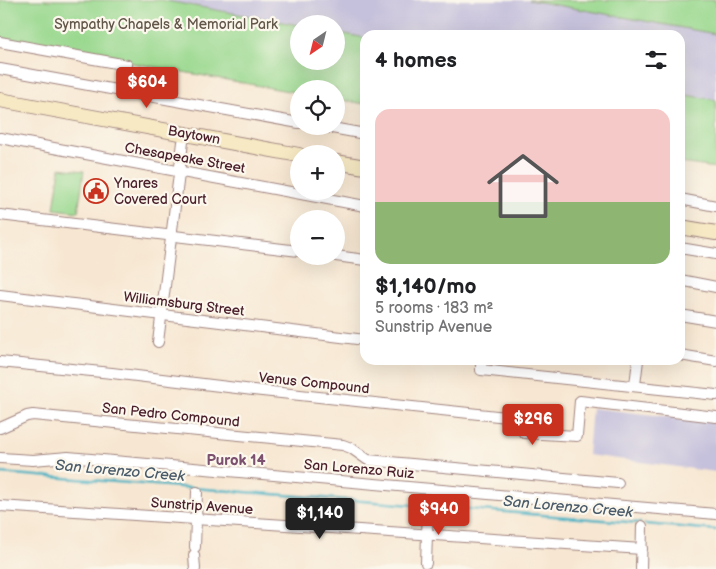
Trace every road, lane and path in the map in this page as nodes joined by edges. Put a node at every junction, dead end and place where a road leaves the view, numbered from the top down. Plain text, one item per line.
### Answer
1 (0, 42) edge
2 (127, 65) dead end
3 (0, 69) edge
4 (0, 100) edge
5 (290, 121) edge
6 (345, 130) edge
7 (360, 133) edge
8 (0, 138) edge
9 (183, 142) dead end
10 (290, 153) edge
11 (345, 164) edge
12 (360, 166) edge
13 (179, 171) junction
14 (685, 200) edge
15 (360, 205) edge
16 (716, 206) edge
17 (0, 215) edge
18 (685, 227) edge
19 (716, 233) edge
20 (172, 235) junction
21 (685, 249) edge
22 (290, 251) edge
23 (716, 254) edge
24 (345, 257) edge
25 (360, 259) edge
26 (685, 281) edge
27 (716, 287) edge
28 (0, 295) edge
29 (162, 315) junction
30 (685, 316) edge
31 (716, 321) edge
32 (360, 339) edge
33 (158, 342) dead end
34 (685, 356) edge
35 (716, 361) edge
36 (0, 362) edge
37 (482, 365) edge
38 (637, 365) edge
39 (635, 386) junction
40 (716, 395) edge
41 (716, 417) edge
42 (0, 428) edge
43 (0, 458) edge
44 (618, 483) dead end
45 (197, 492) dead end
46 (0, 506) edge
47 (428, 508) dead end
48 (716, 514) edge
49 (196, 519) junction
50 (642, 526) dead end
51 (427, 534) junction
52 (642, 549) junction
53 (426, 562) dead end
54 (194, 569) edge
55 (641, 569) edge

1 - 2 street
3 - 5 street
4 - 10 main road, Baytown
6 - 7 street
8 - 13 street, Chesapeake Street
9 - 13 street
11 - 12 main road
13 - 15 street, Chesapeake Street
13 - 20 street
14 - 16 street
17 - 20 street
18 - 19 main road
20 - 22 street
20 - 29 street
21 - 23 street
24 - 25 street
26 - 27 street
28 - 29 street, Williamsburg Street
29 - 32 street, Williamsburg Street
29 - 33 street
30 - 31 street
34 - 35 street
36 - 41 street, Venus Compound
37 - 39 street
38 - 39 street
39 - 40 street
42 - 44 street, San Pedro Compound
43 - 48 street, San Lorenzo Ruiz
45 - 49 street
46 - 49 street, Sunstrip Avenue
47 - 51 street
49 - 51 street, Sunstrip Avenue
49 - 54 street
50 - 52 street
51 - 52 street, Sunstrip Avenue
51 - 53 street
52 - 55 street

